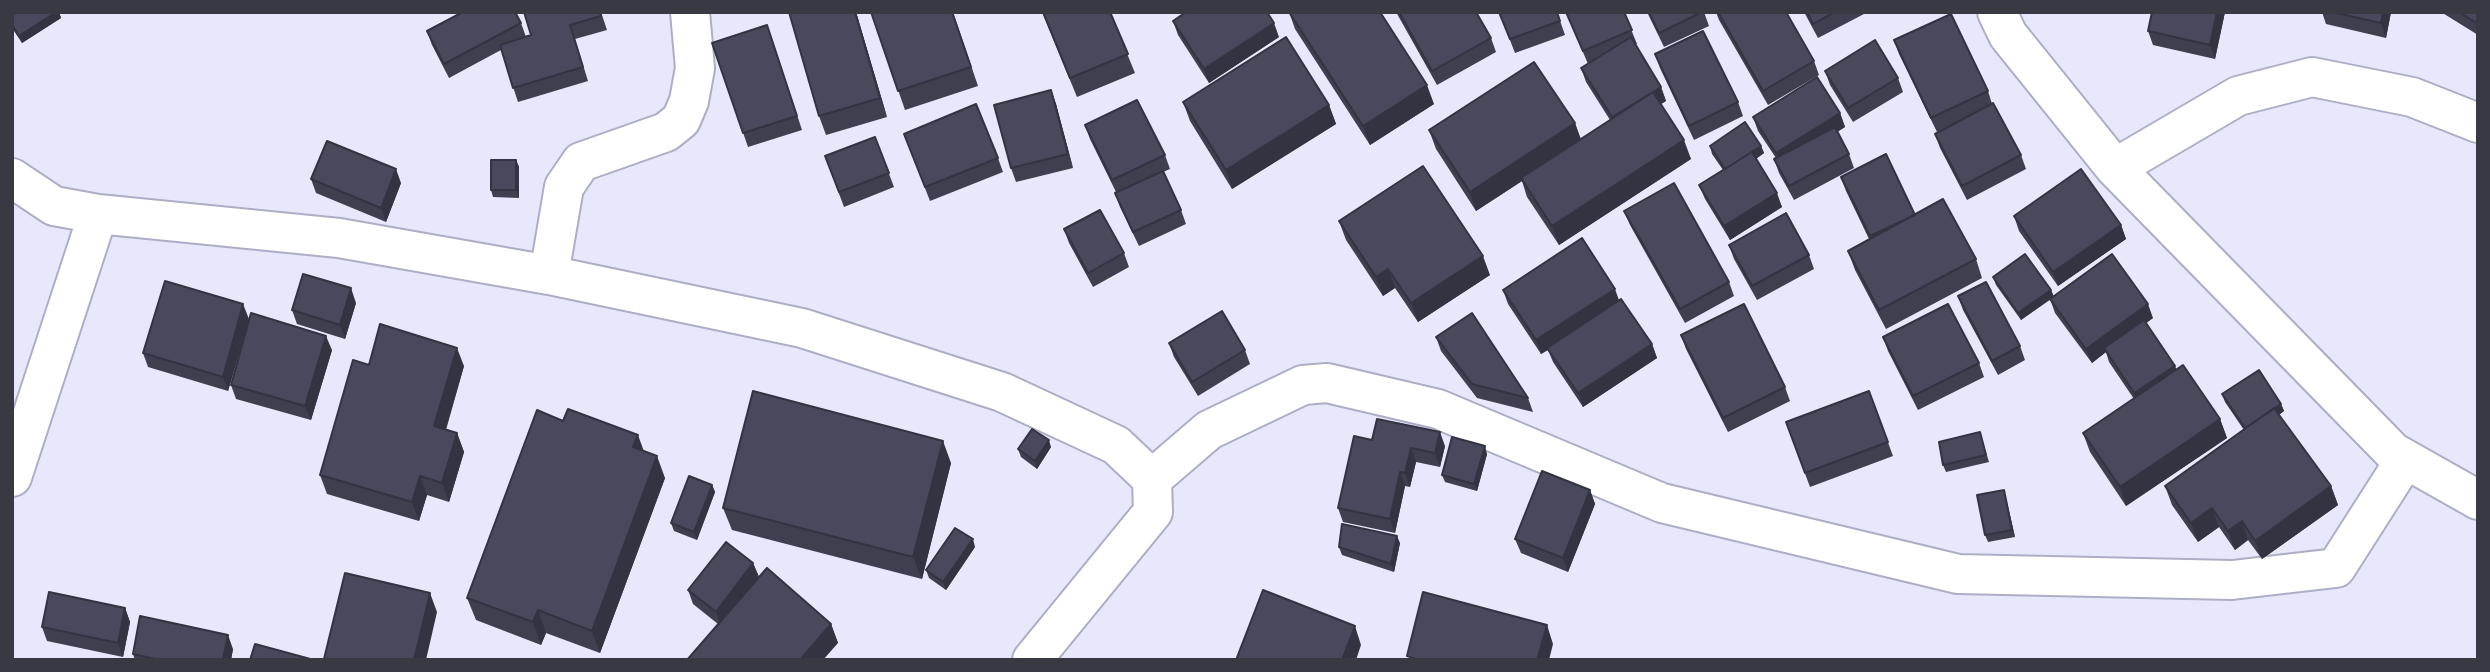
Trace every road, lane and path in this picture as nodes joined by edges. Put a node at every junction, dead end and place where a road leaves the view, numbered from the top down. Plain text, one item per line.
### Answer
1 (690, 12) edge
2 (1997, 12) edge
3 (2478, 123) edge
4 (2115, 168) junction
5 (12, 178) edge
6 (98, 214) junction
7 (549, 275) junction
8 (2405, 460) junction
9 (12, 477) edge
10 (1153, 479) junction
11 (2460, 482) edge
12 (2478, 500) edge
13 (1032, 660) edge

1 - 7 street
2 - 4 street
3 - 4 street
4 - 8 street
5 - 6 street
6 - 7 street
6 - 9 street
7 - 10 street
8 - 10 street
8 - 11 street
10 - 13 street
11 - 12 street

